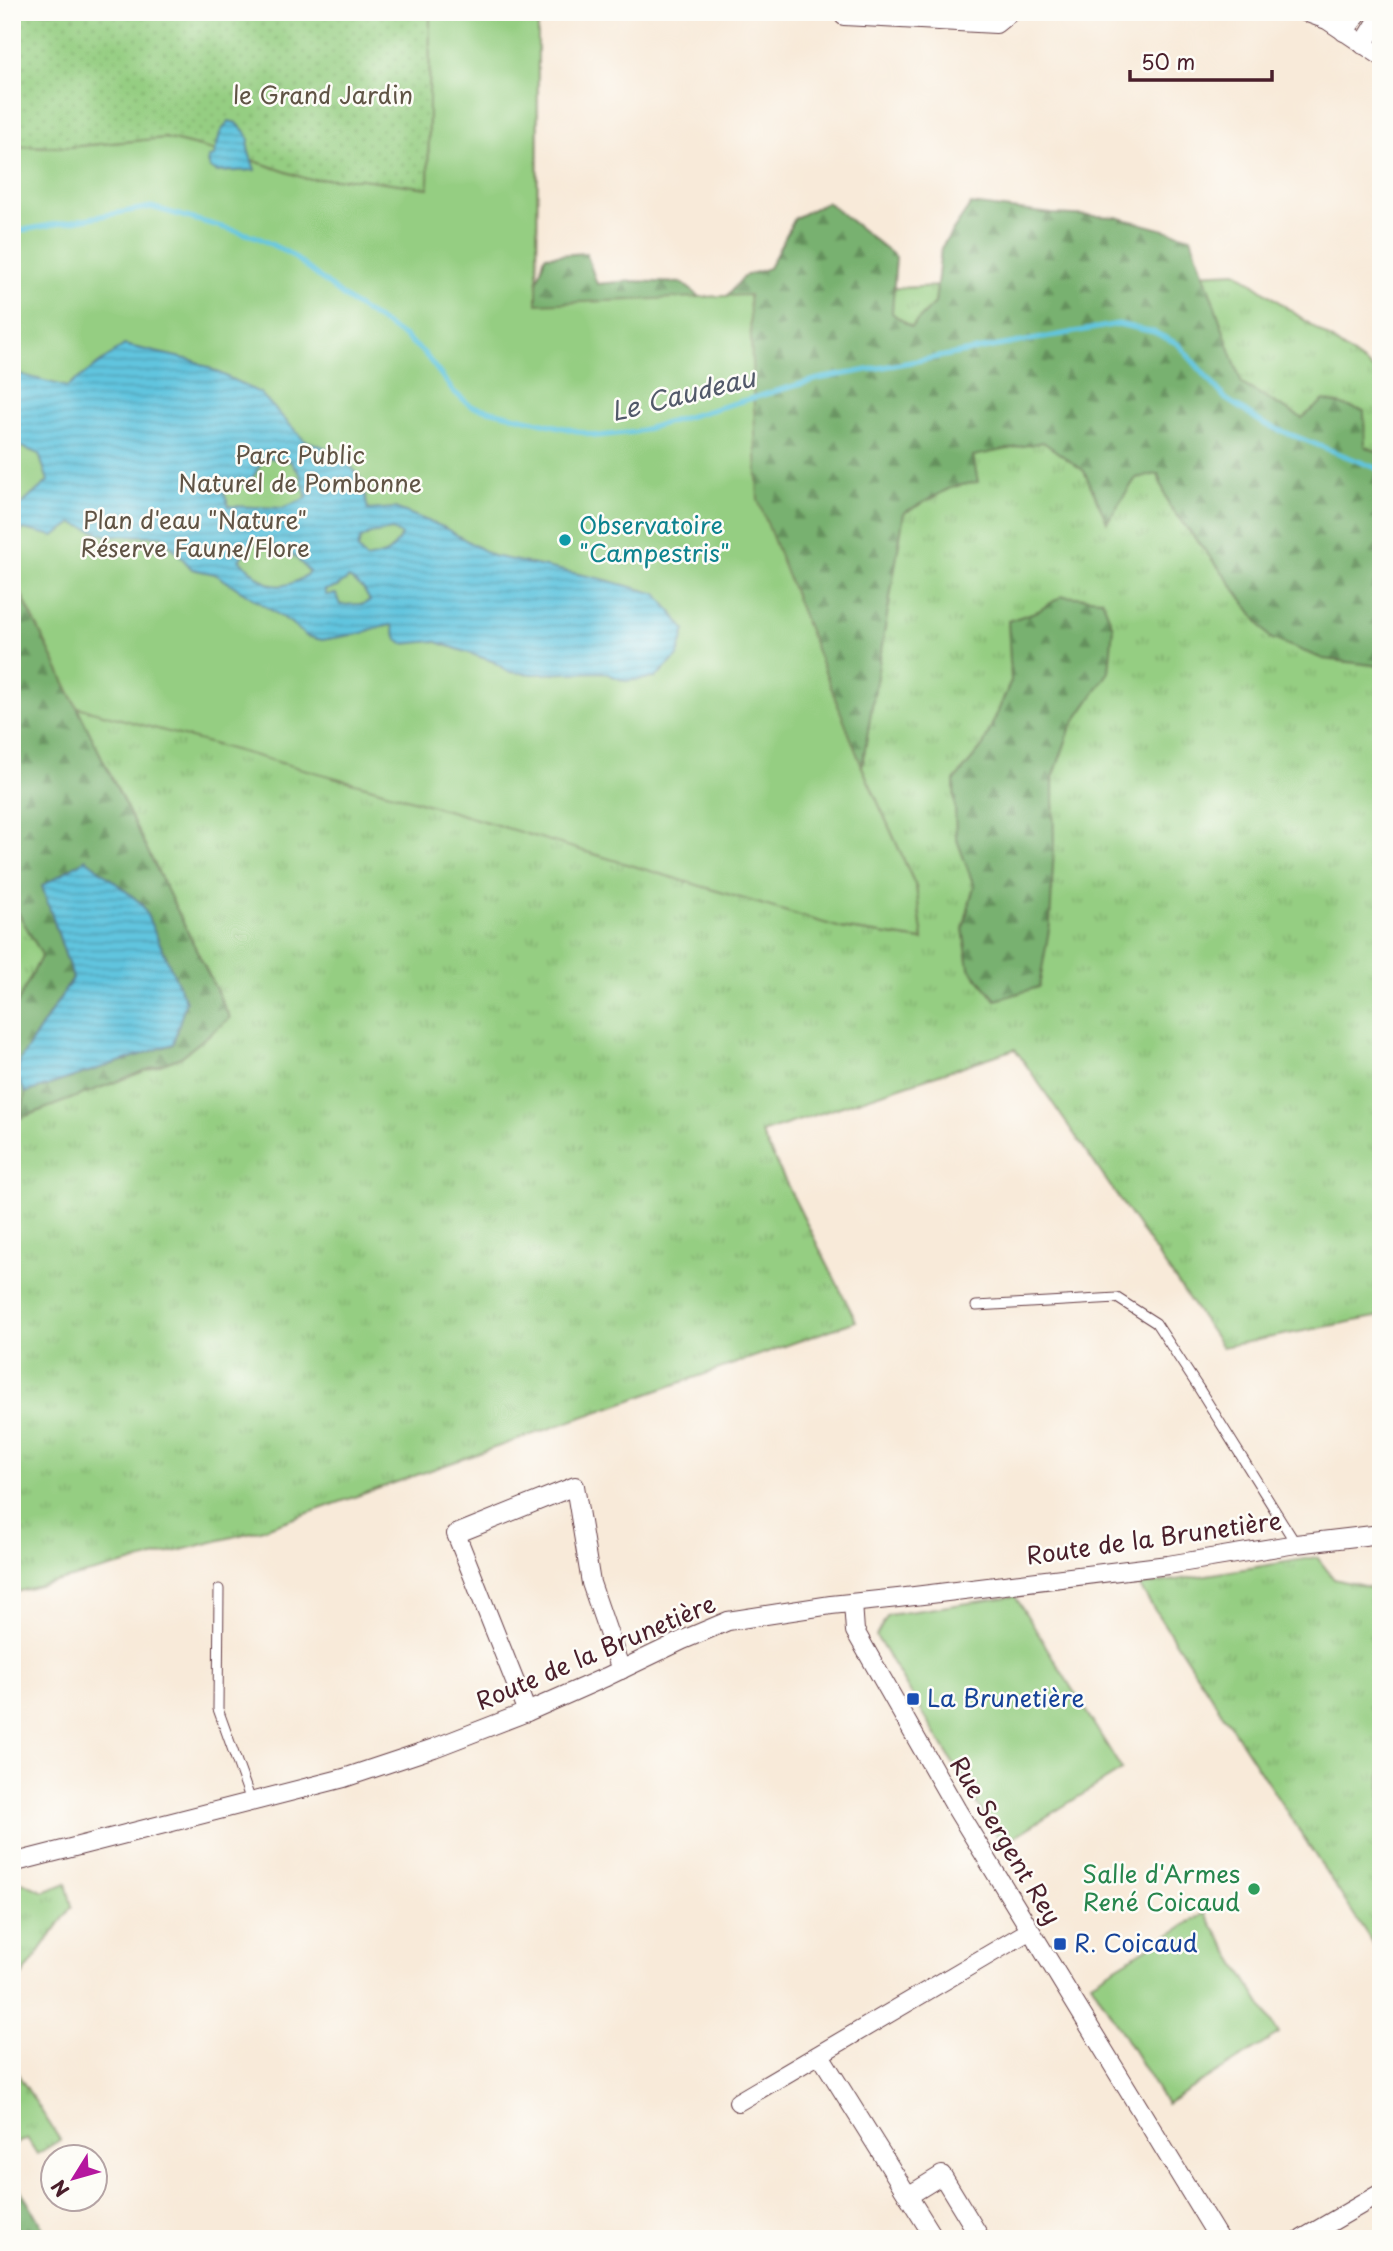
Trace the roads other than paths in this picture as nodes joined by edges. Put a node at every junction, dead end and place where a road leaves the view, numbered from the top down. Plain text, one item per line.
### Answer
1 (842, 12) edge
2 (1011, 12) edge
3 (1305, 12) edge
4 (1359, 12) edge
5 (1381, 15) edge
6 (1344, 32) junction
7 (1363, 45) junction
8 (1381, 56) edge
9 (976, 1306) dead end
10 (1381, 1534) edge
11 (1296, 1544) junction
12 (219, 1589) dead end
13 (853, 1603) junction
14 (621, 1670) junction
15 (527, 1712) junction
16 (251, 1801) junction
17 (12, 1863) edge
18 (1029, 1931) junction
19 (820, 2055) junction
20 (738, 2102) dead end
21 (1381, 2193) edge
22 (908, 2196) junction
23 (935, 2239) edge
24 (981, 2239) edge
25 (1219, 2239) edge
26 (1302, 2239) edge

1 - 2 street
3 - 6 street
4 - 6 street
5 - 7 street
6 - 7 street
7 - 8 street
9 - 11 lane
10 - 11 street, Route de la Brunetière
11 - 13 street, Route de la Brunetière
12 - 16 lane
13 - 14 street, Route de la Brunetière
13 - 18 street, Rue Sergent Rey
14 - 15 street, Route de la Brunetière
14 - 15 street
15 - 16 street, Route de la Brunetière
16 - 17 street, Route de la Brunetière
18 - 19 street
18 - 25 street, Rue Sergent Rey
19 - 20 street
19 - 22 street
21 - 26 street
22 - 23 street
22 - 24 street

